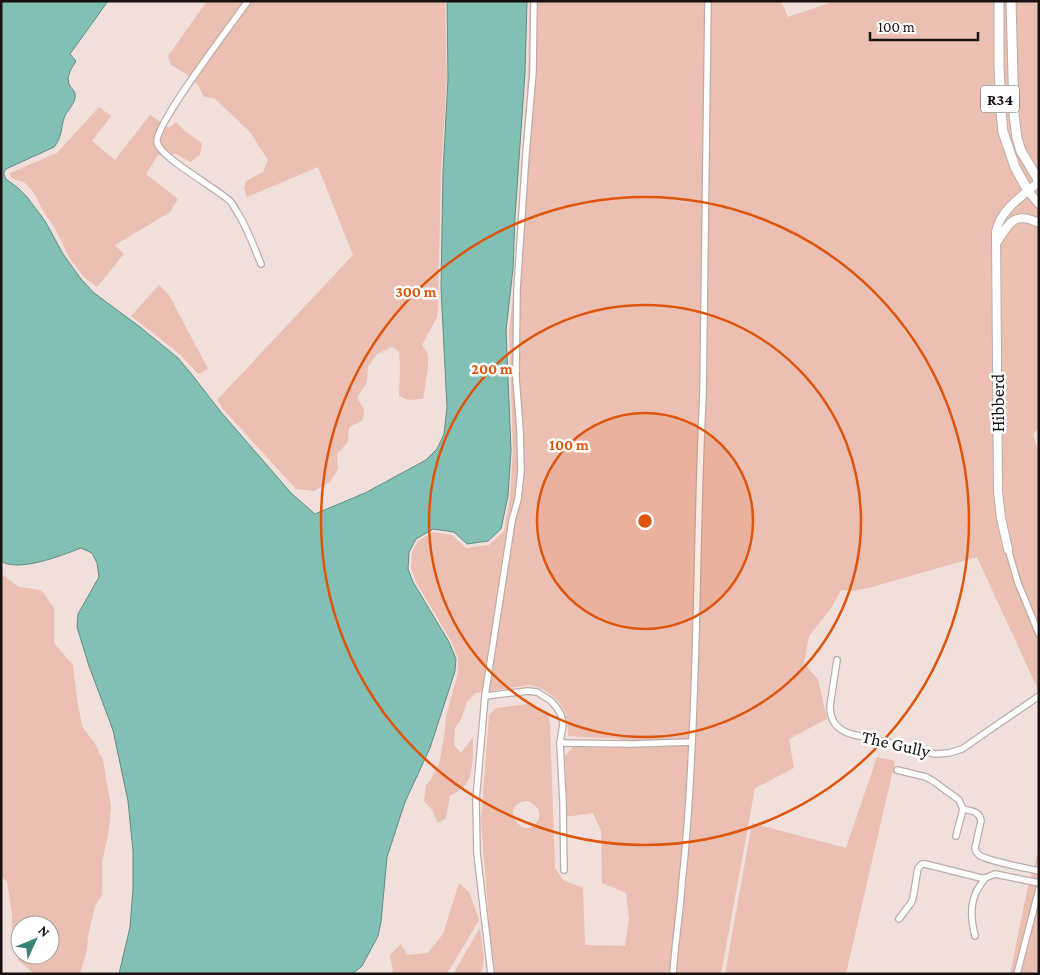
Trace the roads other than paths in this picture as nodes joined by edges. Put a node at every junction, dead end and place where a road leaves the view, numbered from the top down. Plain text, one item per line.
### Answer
1 (248, 1) edge
2 (534, 1) edge
3 (708, 1) edge
4 (999, 1) edge
5 (1011, 1) edge
6 (1039, 182) edge
7 (1028, 190) junction
8 (1039, 204) edge
9 (1039, 223) edge
10 (997, 242) junction
11 (261, 264) dead end
12 (1008, 549) joint
13 (1039, 634) edge
14 (837, 660) dead end
15 (485, 696) junction
16 (1039, 696) edge
17 (692, 742) junction
18 (560, 743) junction
19 (897, 770) dead end
20 (963, 809) junction
21 (956, 836) dead end
22 (564, 870) dead end
23 (1039, 871) edge
24 (985, 878) junction
25 (1039, 884) edge
26 (1039, 889) edge
27 (1037, 907) edge
28 (899, 919) dead end
29 (975, 936) dead end
30 (491, 974) edge
31 (673, 974) edge
32 (1017, 974) edge

1 - 11 street
2 - 15 street
3 - 17 street
4 - 7 main road, R34
5 - 6 main road, R34
6 - 7 street, Hibberd
7 - 8 street
7 - 10 street, Hibberd
9 - 10 street
10 - 12 street, Hibberd
12 - 13 street, Hibberd
14 - 16 street, The Gully
15 - 18 street
15 - 30 street
17 - 18 street
17 - 31 street
18 - 22 street
19 - 20 street
20 - 21 street
20 - 23 street
24 - 25 street
24 - 28 street
24 - 29 street
26 - 27 street
27 - 32 street

